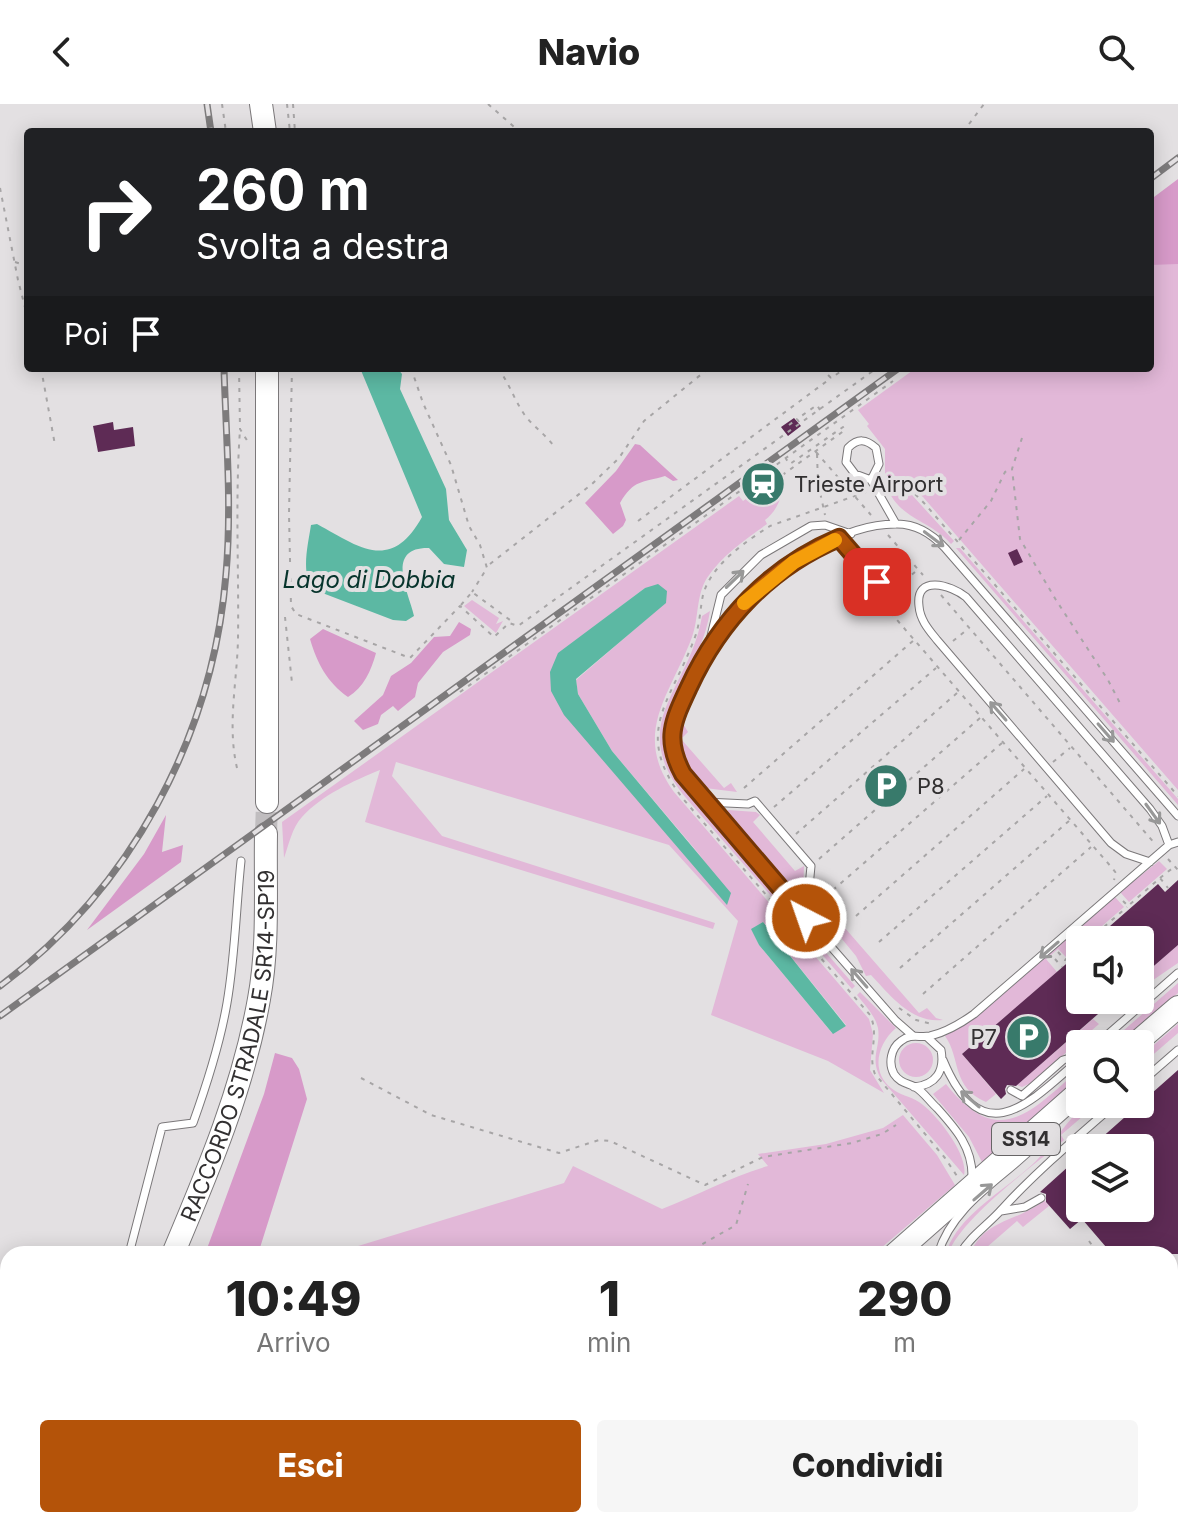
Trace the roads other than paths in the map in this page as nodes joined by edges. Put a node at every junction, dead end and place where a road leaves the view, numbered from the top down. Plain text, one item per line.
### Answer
1 (261, 104) edge
2 (264, 128) edge
3 (267, 372) edge
4 (871, 480) junction
5 (896, 524) junction
6 (851, 534) junction
7 (839, 538) junction
8 (877, 582) dead end
9 (708, 650) junction
10 (267, 802) tunnel mouth
11 (705, 802) junction
12 (1178, 816) edge
13 (266, 834) tunnel mouth
14 (1178, 842) edge
15 (1169, 845) junction
16 (241, 861) dead end
17 (1150, 862) junction
18 (806, 918) junction
19 (1178, 973) edge
20 (1178, 1007) edge
21 (1113, 1030) edge
22 (1151, 1030) edge
23 (912, 1035) junction
24 (927, 1037) junction
25 (1178, 1050) edge
26 (1066, 1059) edge
27 (943, 1060) junction
28 (1066, 1070) edge
29 (1154, 1071) edge
30 (914, 1087) junction
31 (1011, 1090) dead end
32 (1066, 1104) edge
33 (1066, 1110) edge
34 (1099, 1118) edge
35 (967, 1192) junction
36 (1041, 1198) dead end
37 (1001, 1211) junction
38 (131, 1246) edge
39 (176, 1246) edge
40 (904, 1246) edge
41 (940, 1246) edge
42 (965, 1246) edge

1 - 2 main road
3 - 10 main road
4 - 4 lane
4 - 5 lane
5 - 6 lane
5 -> 12 lane
6 - 7 lane
9 -> 6 lane
7 - 8 lane
7 - 9 lane
9 - 11 lane
11 - 18 lane
11 - 18 lane
13 - 39 main road, RACCORDO STRADALE SR14-SP19
14 - 15 lane
15 - 17 lane
17 -> 15 lane
16 - 38 lane
17 -> 24 lane
23 -> 18 lane
19 - 21 lane
20 - 22 main road
23 - 24 lane
23 - 30 lane
24 - 27 lane
25 - 29 lane
26 - 31 lane
28 -> 27 lane
27 - 30 lane
30 - 35 lane
32 - 35 main road, SS14
41 -> 33 lane
34 - 37 lane
35 - 40 main road, SS14
36 - 37 lane
37 - 42 lane

